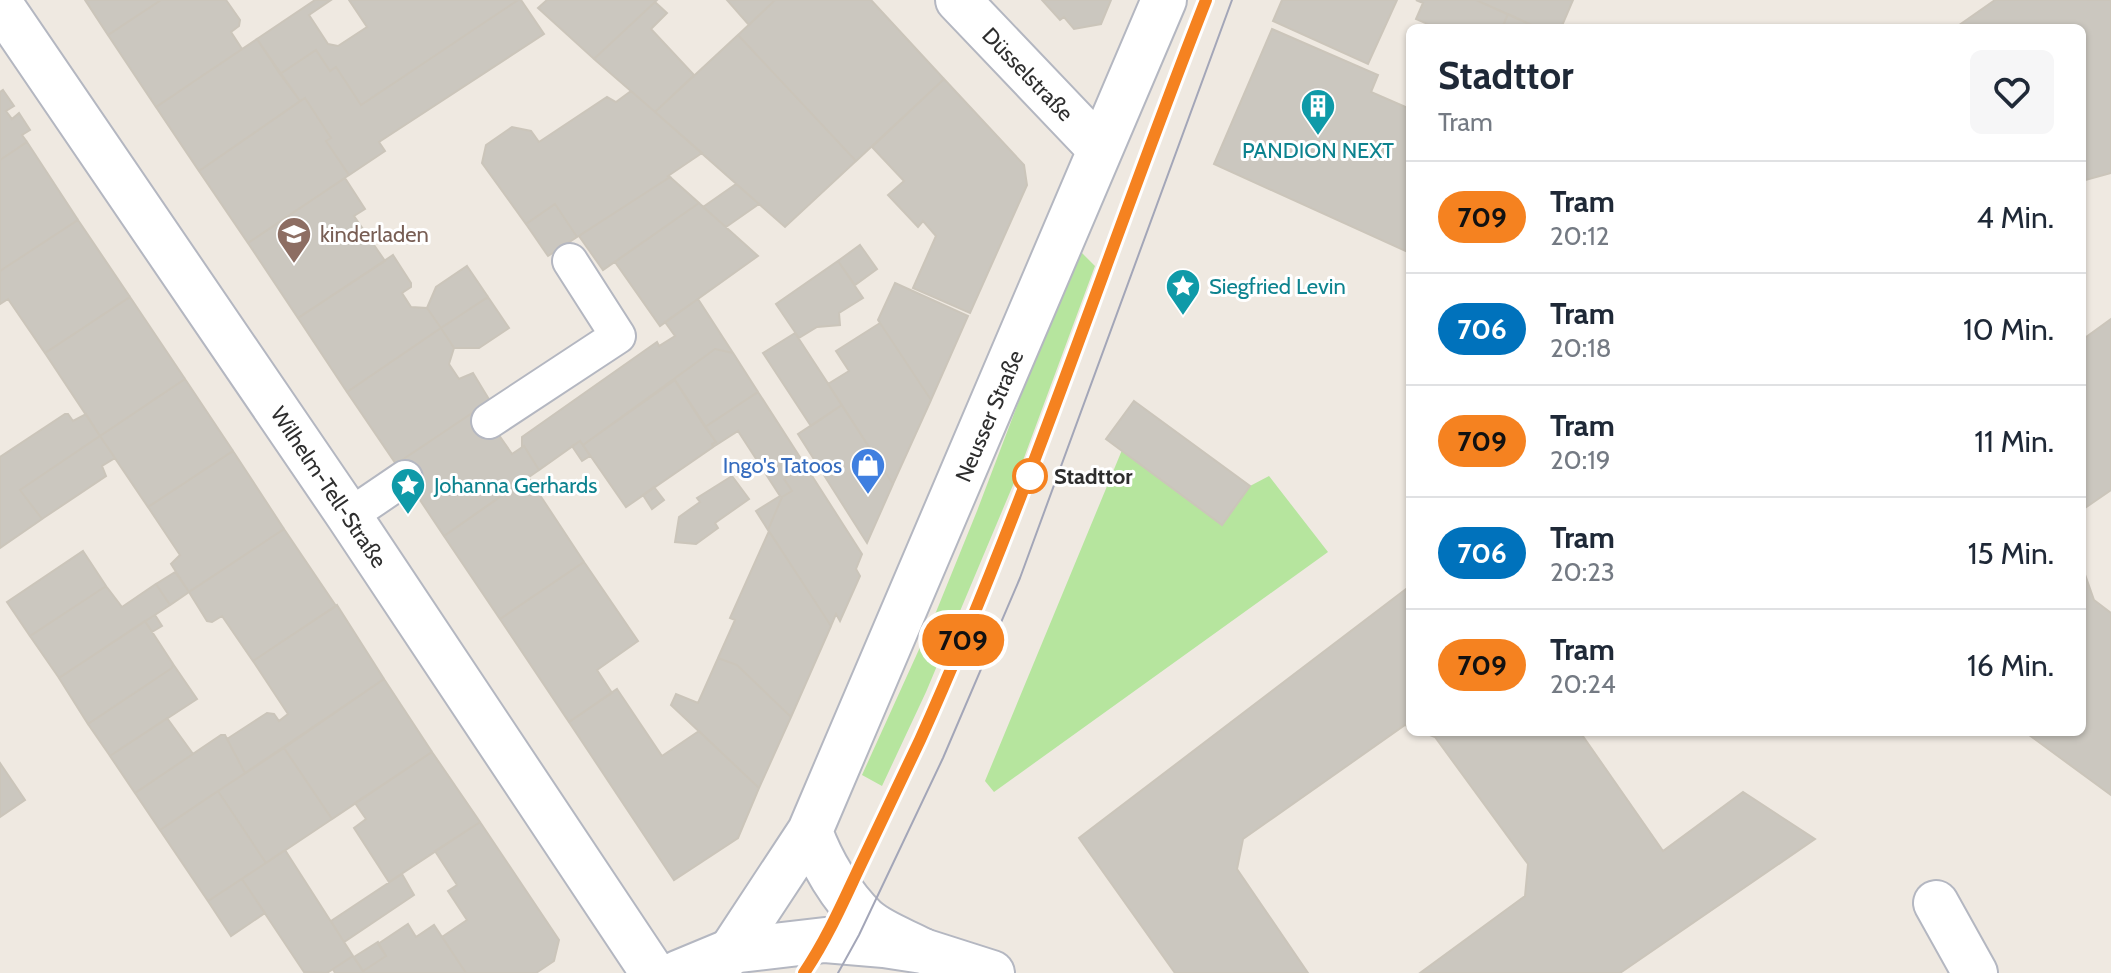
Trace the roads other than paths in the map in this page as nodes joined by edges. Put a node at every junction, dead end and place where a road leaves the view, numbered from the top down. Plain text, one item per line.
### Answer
1 (958, 0) edge
2 (1164, 0) edge
3 (0, 4) edge
4 (1099, 148) junction
5 (570, 261) dead end
6 (489, 421) dead end
7 (405, 478) dead end
8 (349, 516) junction
9 (810, 831) junction
10 (1936, 903) dead end
11 (923, 951) junction
12 (722, 962) edge
13 (653, 973) edge
14 (678, 973) edge
15 (992, 973) edge
16 (1975, 973) edge

1 - 4 street, Düsselstraße
2 - 4 street, Neusser Straße
3 - 8 street, Wilhelm-Tell-Straße
4 - 9 street, Neusser Straße
5 - 6 lane
7 - 8 lane
8 - 13 street, Wilhelm-Tell-Straße
9 - 11 street
9 - 12 street, Neusser Straße
10 - 16 street
11 - 12 street
11 - 15 street
12 - 14 street

